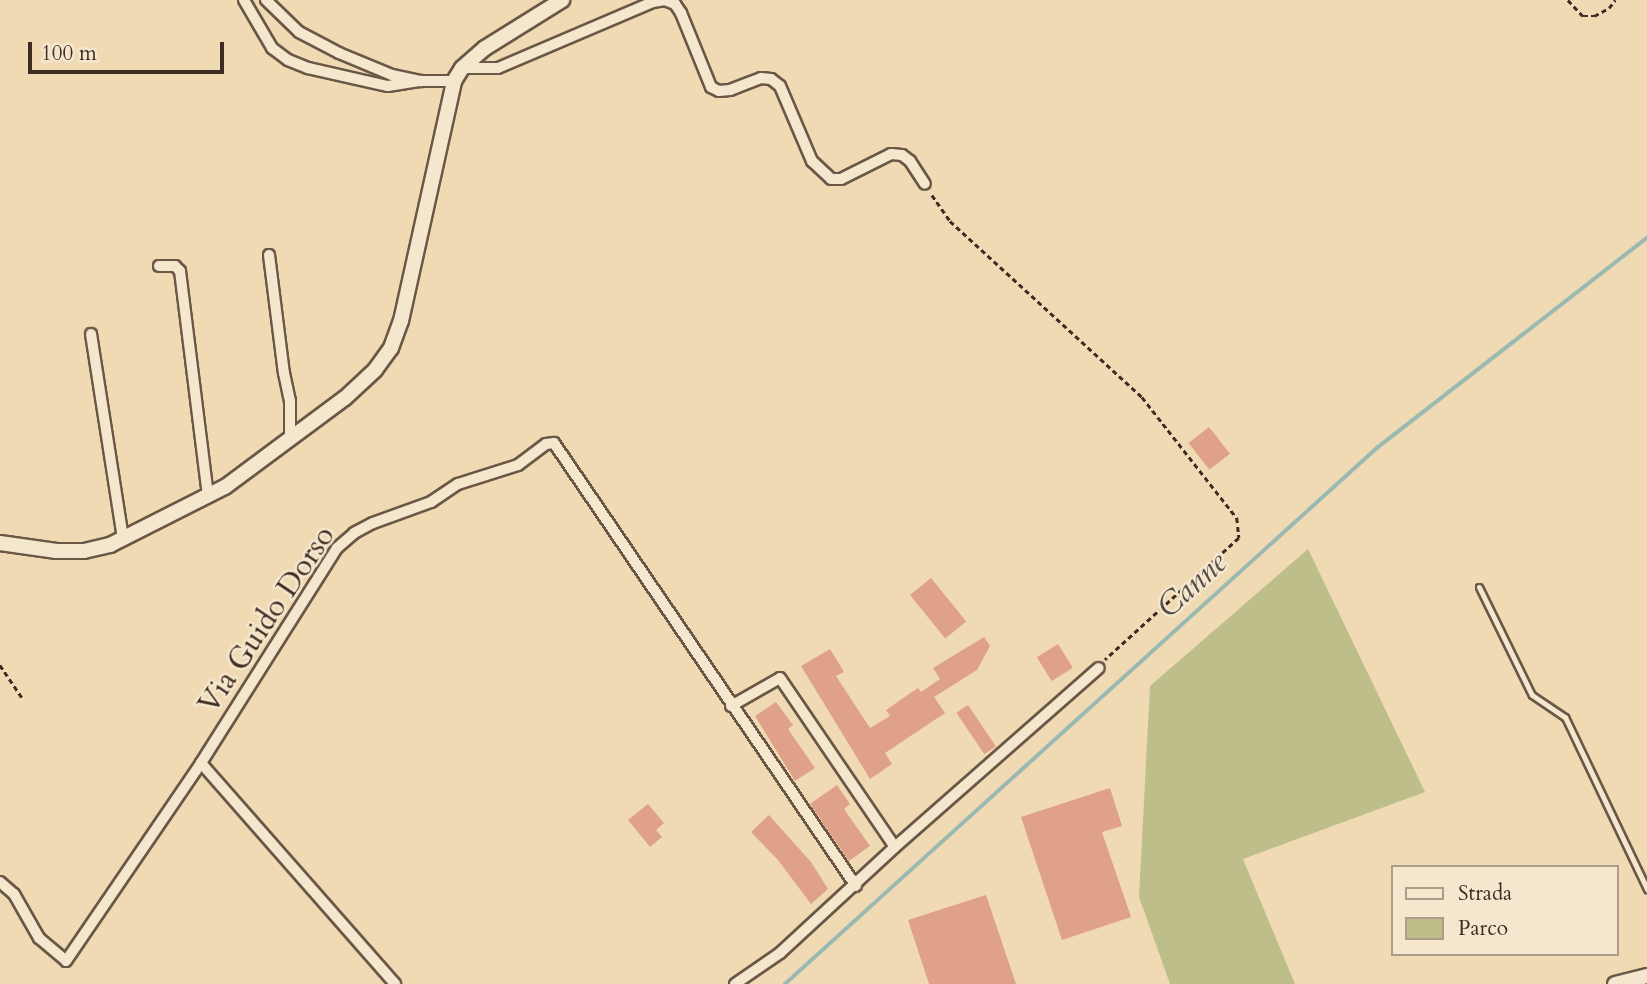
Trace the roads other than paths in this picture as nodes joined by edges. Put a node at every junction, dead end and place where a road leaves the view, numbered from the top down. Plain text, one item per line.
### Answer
1 (244, 0) edge
2 (266, 0) edge
3 (562, 0) edge
4 (462, 68) junction
5 (421, 81) junction
6 (454, 81) junction
7 (925, 184) road end
8 (270, 255) dead end
9 (159, 266) dead end
10 (91, 334) dead end
11 (290, 439) junction
12 (208, 495) junction
13 (123, 538) junction
14 (0, 543) edge
15 (1479, 587) dead end
16 (1099, 667) road end
17 (731, 706) junction
18 (201, 763) junction
19 (895, 847) junction
20 (0, 881) edge
21 (856, 886) junction
22 (1647, 888) edge
23 (1647, 975) edge
24 (395, 984) edge
25 (735, 984) edge
26 (1615, 984) edge

1 - 5 street
2 - 5 street
3 - 4 street
4 - 6 street
4 - 7 street
5 - 6 street
6 - 11 street
8 - 11 street
9 - 12 street
10 - 13 street
11 - 12 street
12 - 13 street
13 - 14 street
15 - 22 lane
16 - 19 street
17 - 18 street, Via Guido Dorso
17 - 19 street
17 - 21 street, Via Guido Dorso
18 - 20 street, Via Guido Dorso
18 - 24 street
19 - 21 street
21 - 25 street
23 - 26 street

